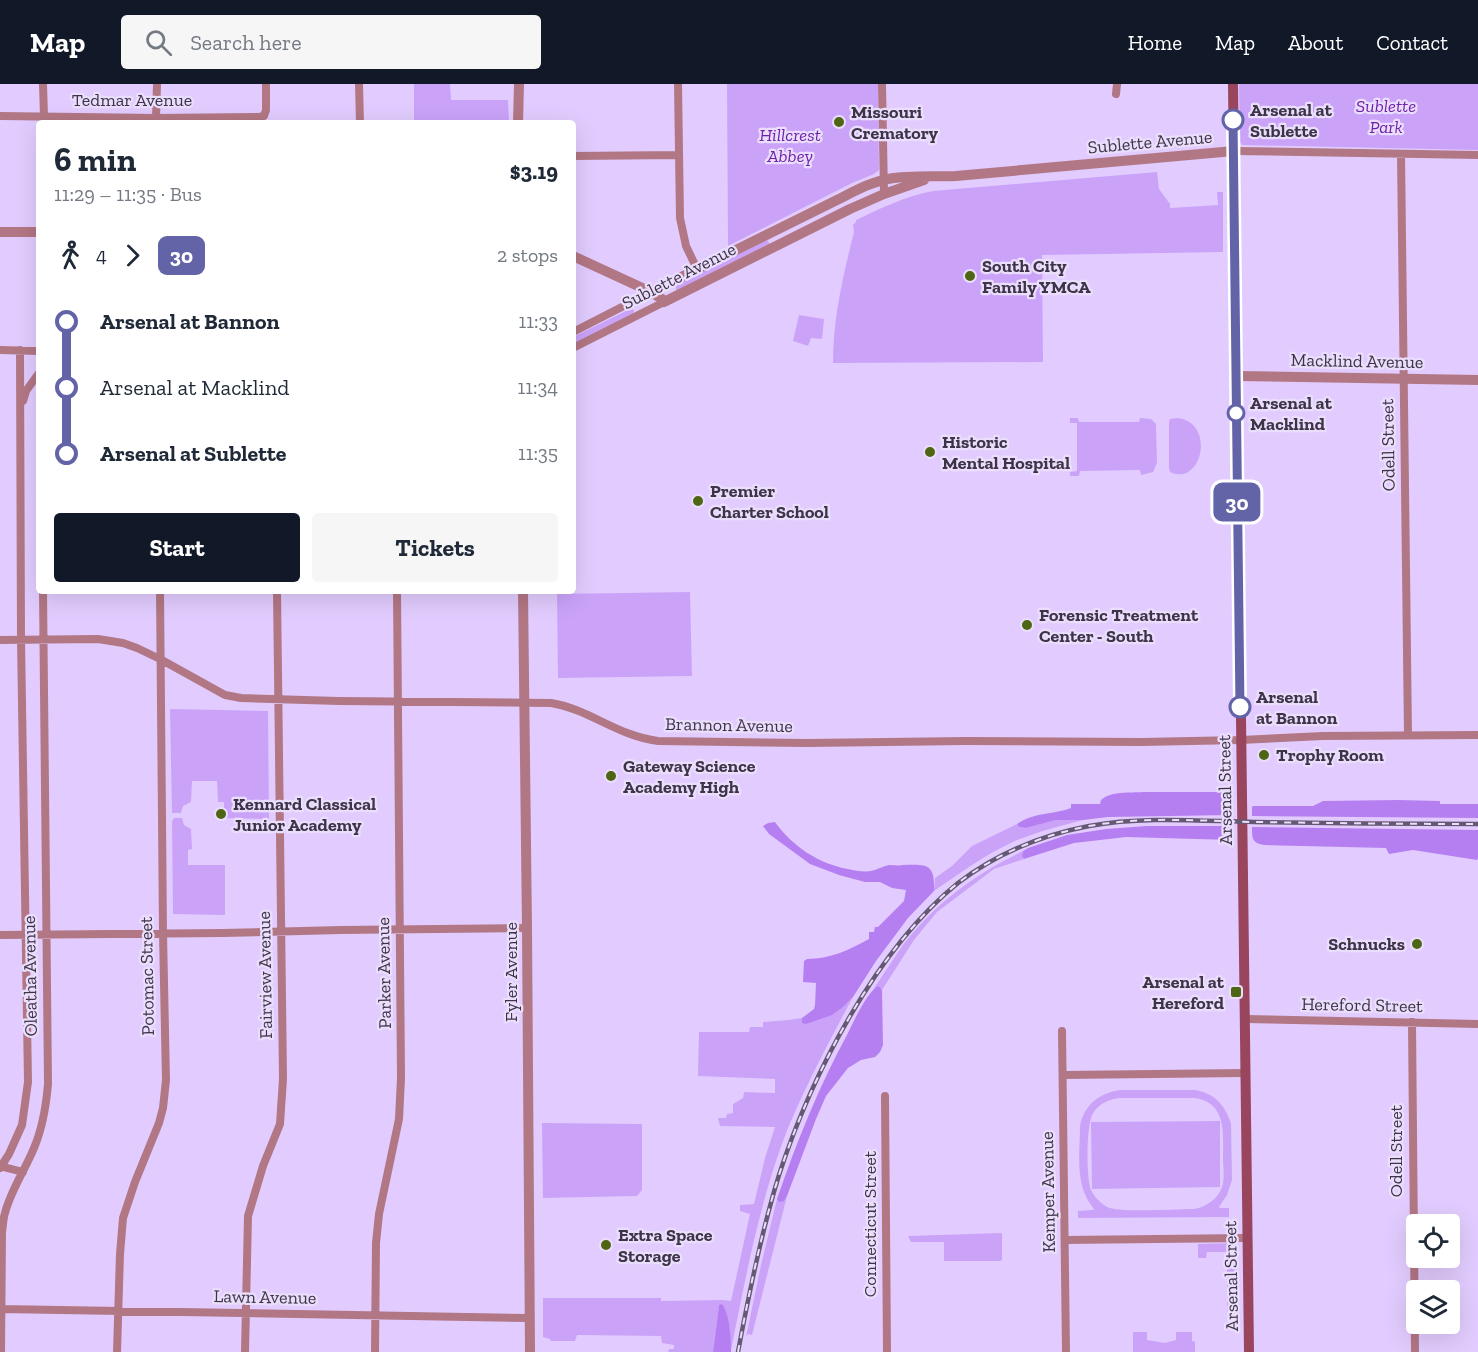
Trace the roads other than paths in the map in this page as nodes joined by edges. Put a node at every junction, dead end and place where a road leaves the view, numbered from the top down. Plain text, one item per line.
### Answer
1 (43, 84) edge
2 (156, 84) edge
3 (266, 84) edge
4 (359, 84) edge
5 (519, 84) edge
6 (678, 84) edge
7 (882, 84) edge
8 (1117, 84) edge
9 (1233, 84) edge
10 (1116, 94) dead end
11 (0, 116) edge
12 (44, 116) junction
13 (156, 118) junction
14 (82, 120) edge
15 (360, 120) edge
16 (518, 120) edge
17 (1234, 151) junction
18 (1401, 154) junction
19 (679, 155) junction
20 (1478, 155) edge
21 (576, 156) edge
22 (933, 177) junction
23 (884, 180) junction
24 (884, 194) junction
25 (0, 232) edge
26 (36, 232) edge
27 (576, 257) edge
28 (698, 269) junction
29 (651, 292) junction
30 (664, 302) junction
31 (576, 330) edge
32 (576, 346) edge
33 (0, 350) edge
34 (20, 350) junction
35 (36, 351) edge
36 (1236, 376) junction
37 (36, 377) edge
38 (1404, 379) junction
39 (1478, 380) edge
40 (21, 415) junction
41 (43, 594) edge
42 (160, 594) edge
43 (278, 594) edge
44 (397, 594) edge
45 (523, 594) edge
46 (0, 640) edge
47 (21, 640) junction
48 (43, 640) junction
49 (160, 659) junction
50 (279, 700) junction
51 (398, 702) junction
52 (524, 702) junction
53 (1408, 735) junction
54 (1478, 735) edge
55 (1241, 740) junction
56 (528, 928) junction
57 (400, 929) junction
58 (280, 931) junction
59 (163, 933) junction
60 (25, 934) junction
61 (46, 934) junction
62 (0, 935) edge
63 (1245, 1019) junction
64 (1412, 1022) junction
65 (1478, 1023) edge
66 (1062, 1031) dead end
67 (1245, 1073) junction
68 (1063, 1075) junction
69 (885, 1096) dead end
70 (0, 1166) edge
71 (23, 1172) junction
72 (1247, 1238) junction
73 (1065, 1240) junction
74 (0, 1309) edge
75 (119, 1311) junction
76 (246, 1314) junction
77 (375, 1315) junction
78 (530, 1318) junction
79 (1, 1352) edge
80 (117, 1352) edge
81 (245, 1352) edge
82 (375, 1352) edge
83 (530, 1352) edge
84 (887, 1352) edge
85 (1066, 1352) edge
86 (1249, 1352) edge
87 (1415, 1352) edge

1 - 12 street
2 - 13 street
3 - 13 street, Tedmar Avenue
4 - 15 street
5 - 16 street
6 - 19 street
7 - 23 street
8 - 10 street
9 - 17 main road, Arsenal Street
11 - 12 street, Tedmar Avenue
12 - 14 street, Tedmar Avenue
13 - 14 street, Tedmar Avenue
17 - 18 street, Sublette Avenue
17 - 22 street, Sublette Avenue
17 - 36 main road, Arsenal Street
18 - 20 street, Sublette Avenue
18 - 38 street, Odell Street
19 - 21 street
19 - 28 street
22 - 23 street, Sublette Avenue
22 - 24 street, Sublette Avenue
23 - 24 street
23 - 28 street, Sublette Avenue
24 - 30 street, Sublette Avenue
25 - 26 street
27 - 29 street
28 - 29 street, Sublette Avenue
29 - 30 street
29 - 31 street, Sublette Avenue
30 - 32 street, Sublette Avenue
33 - 34 street
34 - 35 street
34 - 40 street, Oleatha Avenue
36 - 38 street, Macklind Avenue
36 - 55 main road, Arsenal Street
37 - 40 street, Oleatha Avenue
38 - 39 street, Macklind Avenue
38 - 53 street, Odell Street
40 - 47 street, Oleatha Avenue
41 - 48 street, Oleatha Avenue
42 - 49 street, Potomac Street
43 - 50 street, Fairview Avenue
44 - 51 street, Parker Avenue
45 - 52 street, Fyler Avenue
46 - 47 street, Brannon Avenue
47 - 48 street, Brannon Avenue
47 - 60 street, Oleatha Avenue
48 - 49 street, Brannon Avenue
48 - 61 street, Oleatha Avenue
49 - 50 street, Brannon Avenue
49 - 59 street, Potomac Street
50 - 51 street, Brannon Avenue
50 - 58 street, Fairview Avenue
51 - 52 street, Brannon Avenue
51 - 57 street, Parker Avenue
52 - 55 street, Brannon Avenue
52 - 56 street, Fyler Avenue
53 - 54 street, Brannon Avenue
53 - 55 street, Brannon Avenue
55 - 63 main road, Arsenal Street
56 - 57 street
56 - 78 street, Fyler Avenue
57 - 58 street
57 - 77 street, Parker Avenue
58 - 59 street
58 - 76 street, Fairview Avenue
59 - 61 street
59 - 75 street, Potomac Street
60 - 61 street
60 - 62 street
60 - 70 street, Oleatha Avenue
61 - 71 street, Oleatha Avenue
63 - 64 street, Hereford Street
63 - 67 main road, Arsenal Street
64 - 65 street, Hereford Street
64 - 87 street, Odell Street
66 - 68 street, Kemper Avenue
67 - 68 street
67 - 72 main road, Arsenal Street
68 - 73 street, Kemper Avenue
69 - 84 street, Connecticut Street
70 - 71 street
71 - 74 street, Oleatha Avenue
72 - 73 street
72 - 86 main road, Arsenal Street
73 - 85 street, Kemper Avenue
74 - 75 street, Lawn Avenue
74 - 79 street, Oleatha Avenue
75 - 76 street, Lawn Avenue
75 - 80 street, Potomac Street
76 - 77 street, Lawn Avenue
76 - 81 street, Fairview Avenue
77 - 78 street, Lawn Avenue
77 - 82 street, Parker Avenue
78 - 83 street, Fyler Avenue

